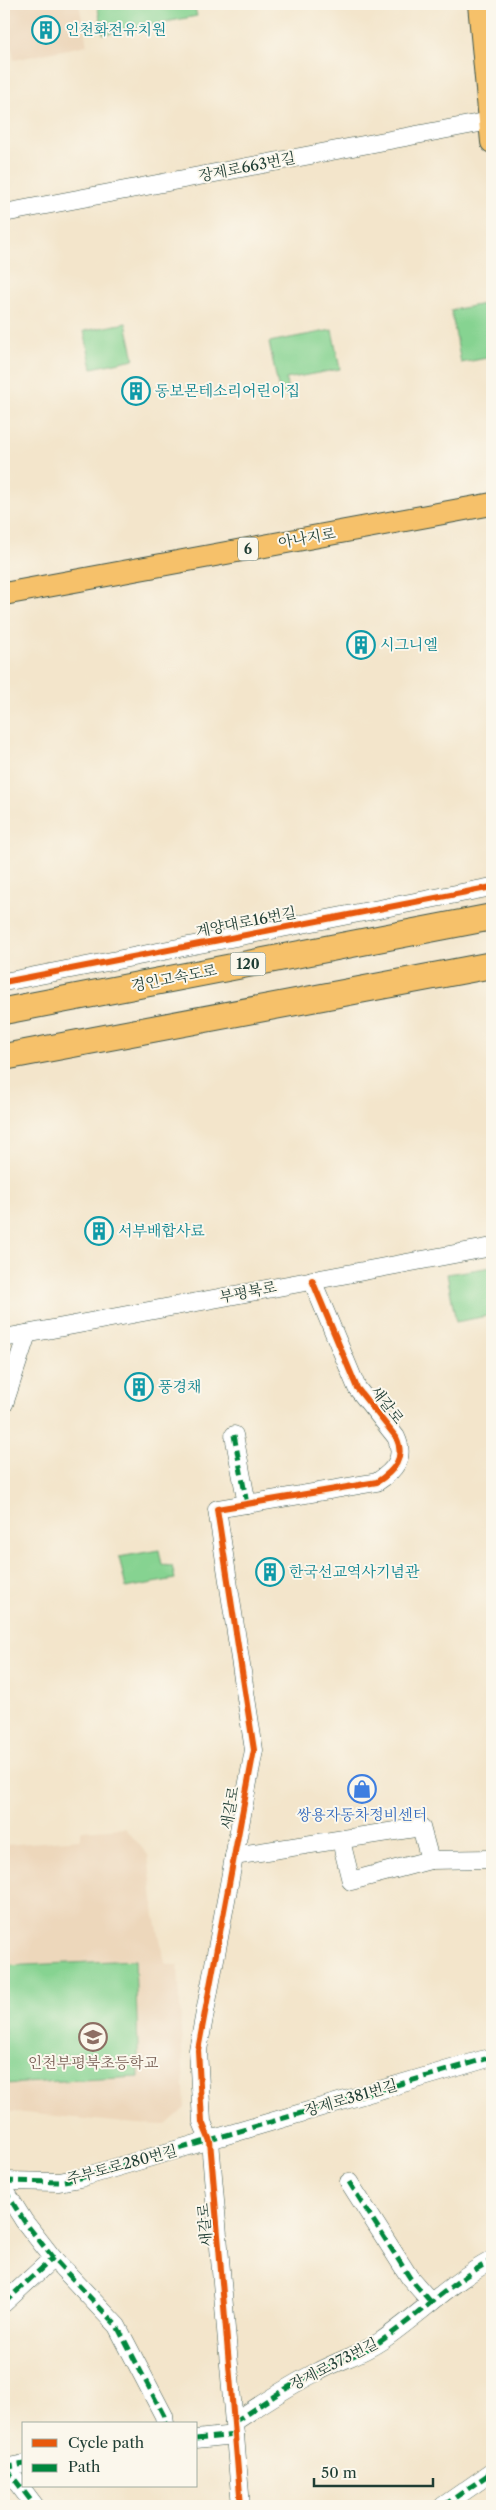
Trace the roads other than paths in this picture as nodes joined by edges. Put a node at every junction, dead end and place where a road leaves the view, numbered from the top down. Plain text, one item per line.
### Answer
1 (479, 4) edge
2 (491, 131) edge
3 (4, 213) edge
4 (492, 504) edge
5 (4, 594) edge
6 (492, 887) edge
7 (492, 917) edge
8 (492, 965) edge
9 (4, 982) edge
10 (4, 1011) edge
11 (4, 1057) edge
12 (492, 1247) edge
13 (312, 1280) junction
14 (27, 1334) junction
15 (4, 1338) edge
16 (4, 1404) edge
17 (234, 1435) dead end
18 (247, 1504) junction
19 (343, 1849) dead end
20 (234, 1856) junction
21 (430, 1860) junction
22 (492, 1860) edge
23 (492, 2057) edge
24 (210, 2140) junction
25 (4, 2181) edge
26 (349, 2182) dead end
27 (4, 2189) edge
28 (53, 2258) junction
29 (492, 2260) edge
30 (431, 2302) junction
31 (4, 2303) edge
32 (165, 2422) edge
33 (235, 2428) junction
34 (198, 2438) edge
35 (22, 2464) edge
36 (5, 2468) edge
37 (492, 2472) edge
38 (35, 2506) edge
39 (241, 2506) edge
40 (443, 2506) edge

1 - 2 main road
2 - 3 street, 장제로663번길
4 - 5 main road, 아나지로 / 6
6 - 9 street, 계양대로16번길
7 - 10 highway, 경인고속도로 / 120
8 - 11 highway
12 - 13 street, 부평북로
13 - 14 street, 부평북로
13 - 18 street, 새갈로
14 - 15 street, 부평북로
14 - 16 street
17 - 18 street
18 - 20 street, 새갈로
19 - 21 street
20 - 21 street
20 - 24 street, 새갈로
21 - 22 street
23 - 24 street, 장제로381번길
24 - 25 street, 주부토로280번길
24 - 33 street, 새갈로
26 - 30 street
27 - 28 street
28 - 31 street
28 - 32 street
29 - 30 street, 장제로373번길
30 - 33 street, 장제로373번길
33 - 34 street
33 - 39 street, 새갈로
35 - 36 street
36 - 38 street
37 - 40 street

